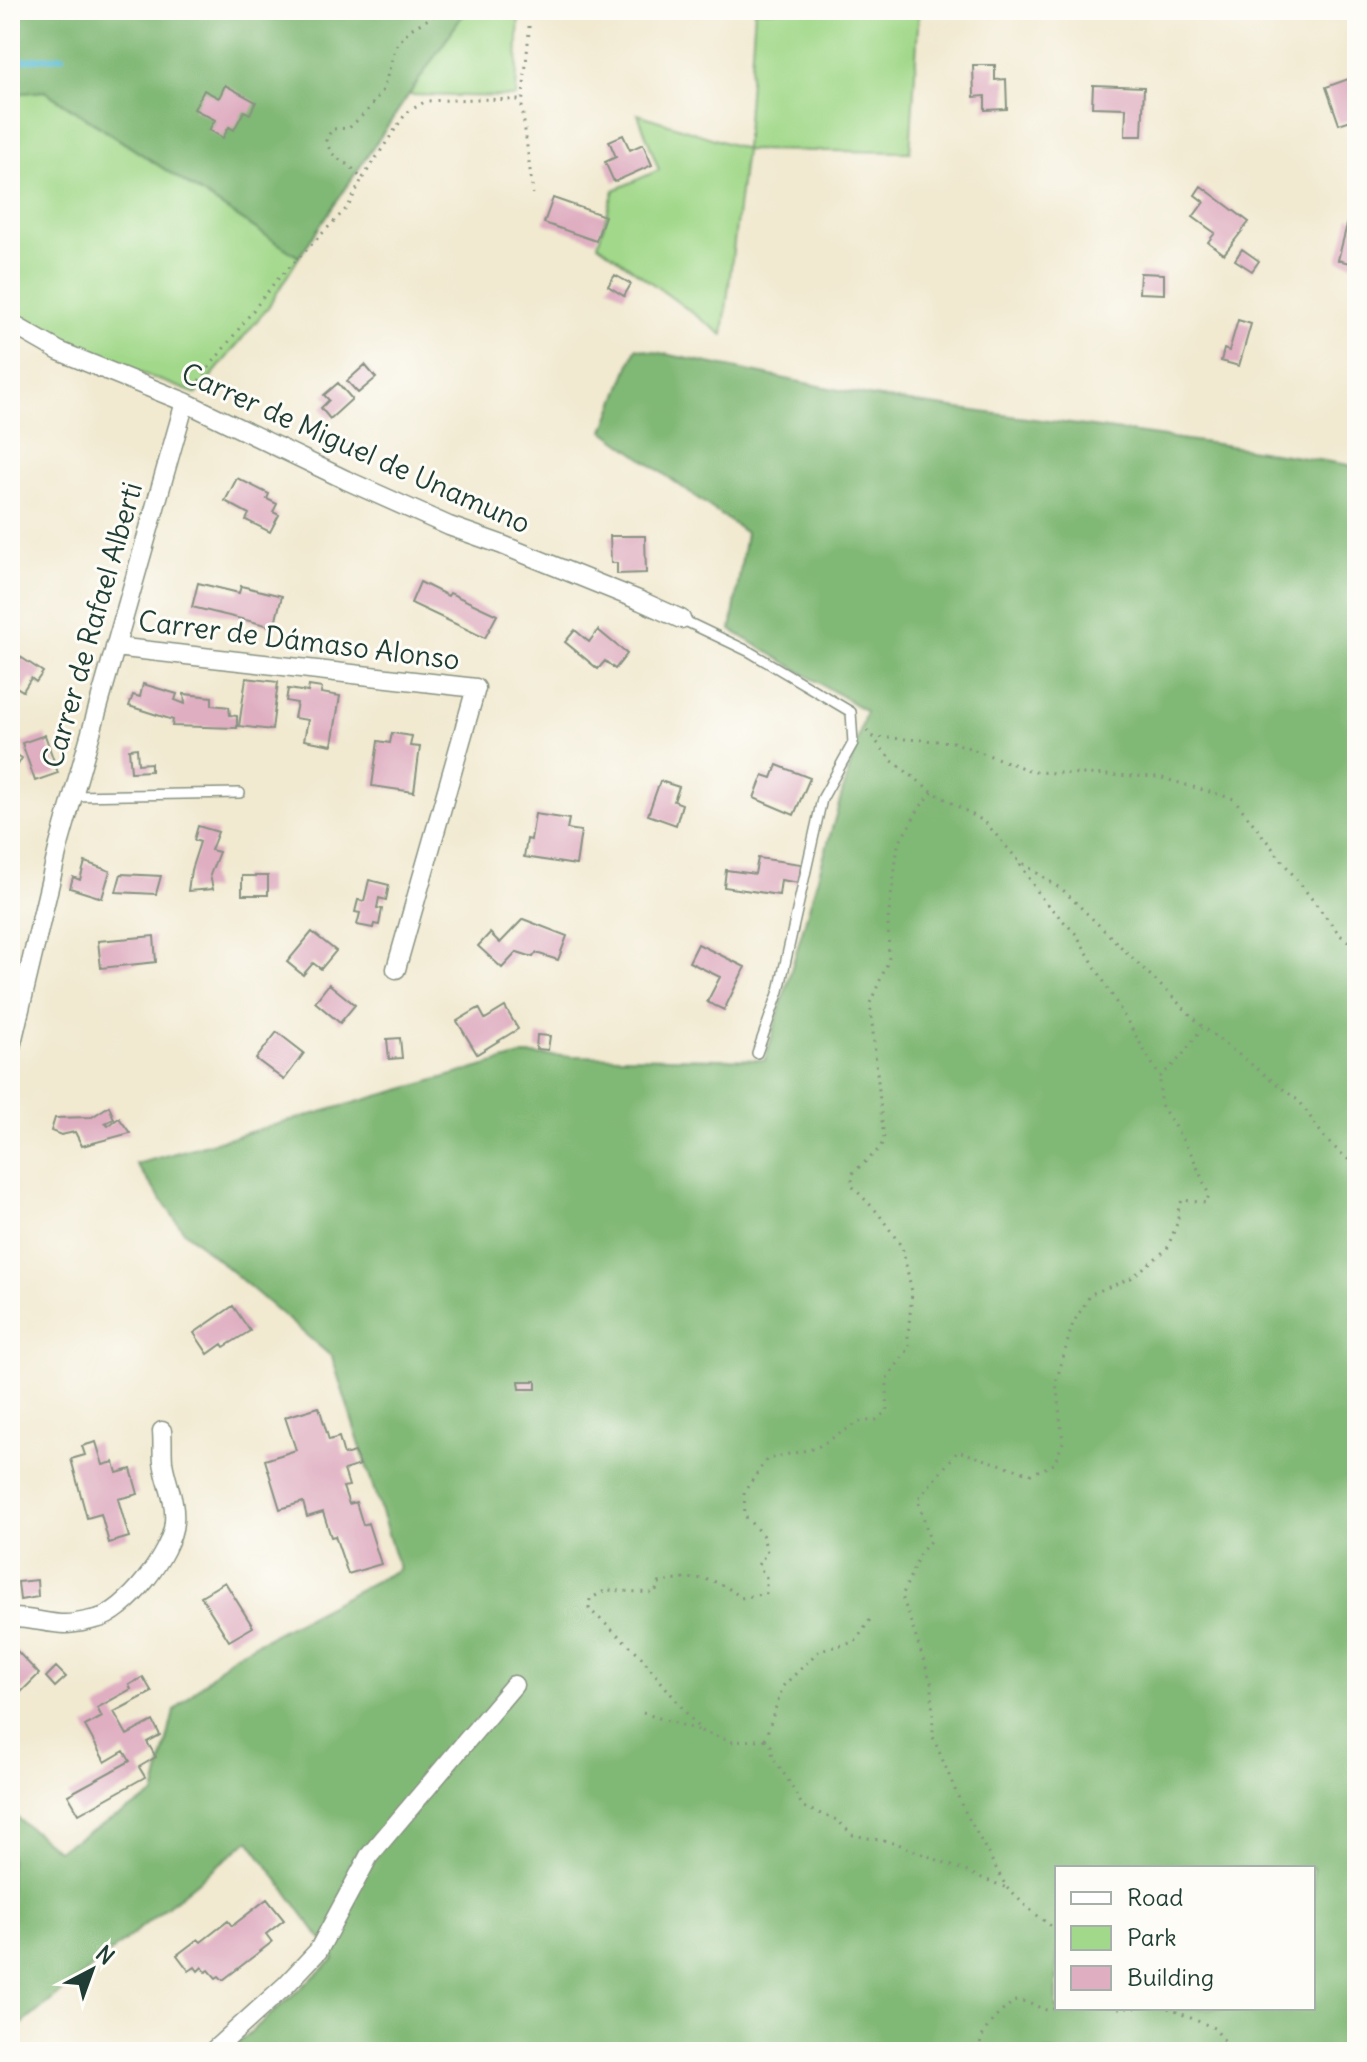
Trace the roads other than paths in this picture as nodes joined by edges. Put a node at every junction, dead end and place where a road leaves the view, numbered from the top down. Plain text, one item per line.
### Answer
1 (1353, 10) edge
2 (1357, 18) edge
3 (10, 323) edge
4 (185, 402) junction
5 (681, 619) joint
6 (115, 647) junction
7 (240, 793) dead end
8 (73, 796) junction
9 (396, 969) dead end
10 (10, 1051) edge
11 (757, 1053) dead end
12 (162, 1431) dead end
13 (10, 1618) edge
14 (514, 1685) dead end
15 (212, 2052) edge

1 - 2 lane
3 - 4 street, Carrer de Miguel de Unamuno
4 - 5 street, Carrer de Miguel de Unamuno
4 - 6 street, Carrer de Rafael Alberti
5 - 11 lane
6 - 8 street, Carrer de Rafael Alberti
6 - 9 street, Carrer de Dámaso Alonso
7 - 8 lane
8 - 10 street, Carrer de Rafael Alberti
12 - 13 street
14 - 15 street

